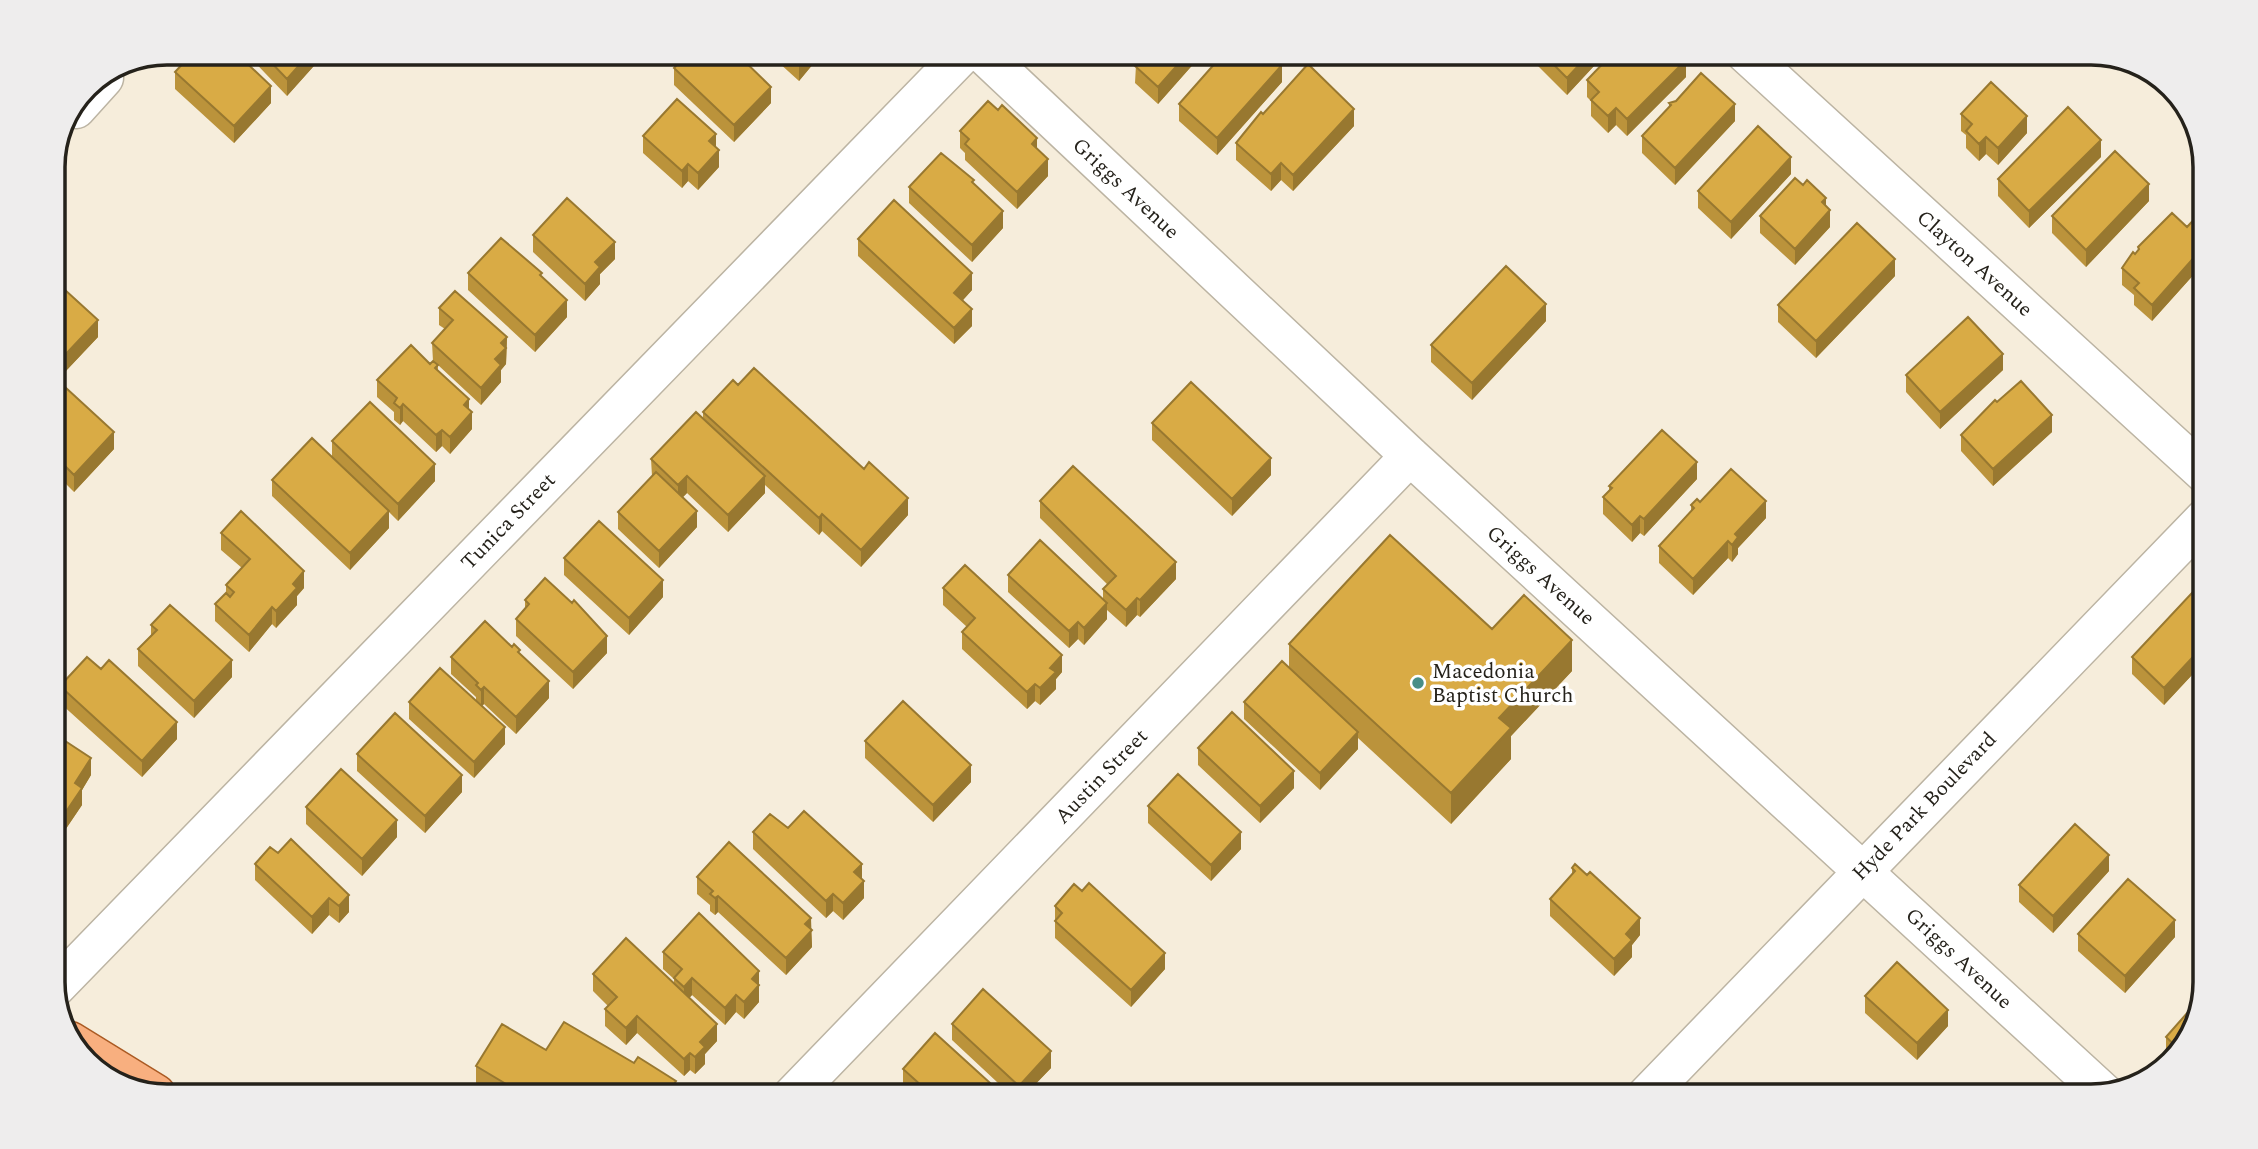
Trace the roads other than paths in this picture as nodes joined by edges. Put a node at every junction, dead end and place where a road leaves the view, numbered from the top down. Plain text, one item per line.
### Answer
1 (951, 65) edge
2 (996, 65) edge
3 (1759, 65) edge
4 (1410, 456) junction
5 (2193, 463) edge
6 (2193, 529) edge
7 (1863, 869) junction
8 (65, 978) edge
9 (99, 1059) edge
10 (127, 1076) edge
11 (805, 1084) edge
12 (1658, 1084) edge
13 (2094, 1084) edge

1 - 8 street, Tunica Street
2 - 4 street, Griggs Avenue
3 - 5 street, Clayton Avenue
4 - 7 street, Griggs Avenue
4 - 11 street, Austin Street
6 - 7 street, Hyde Park Boulevard
7 - 12 street, Hyde Park Boulevard
7 - 13 street, Griggs Avenue
9 - 10 main road

